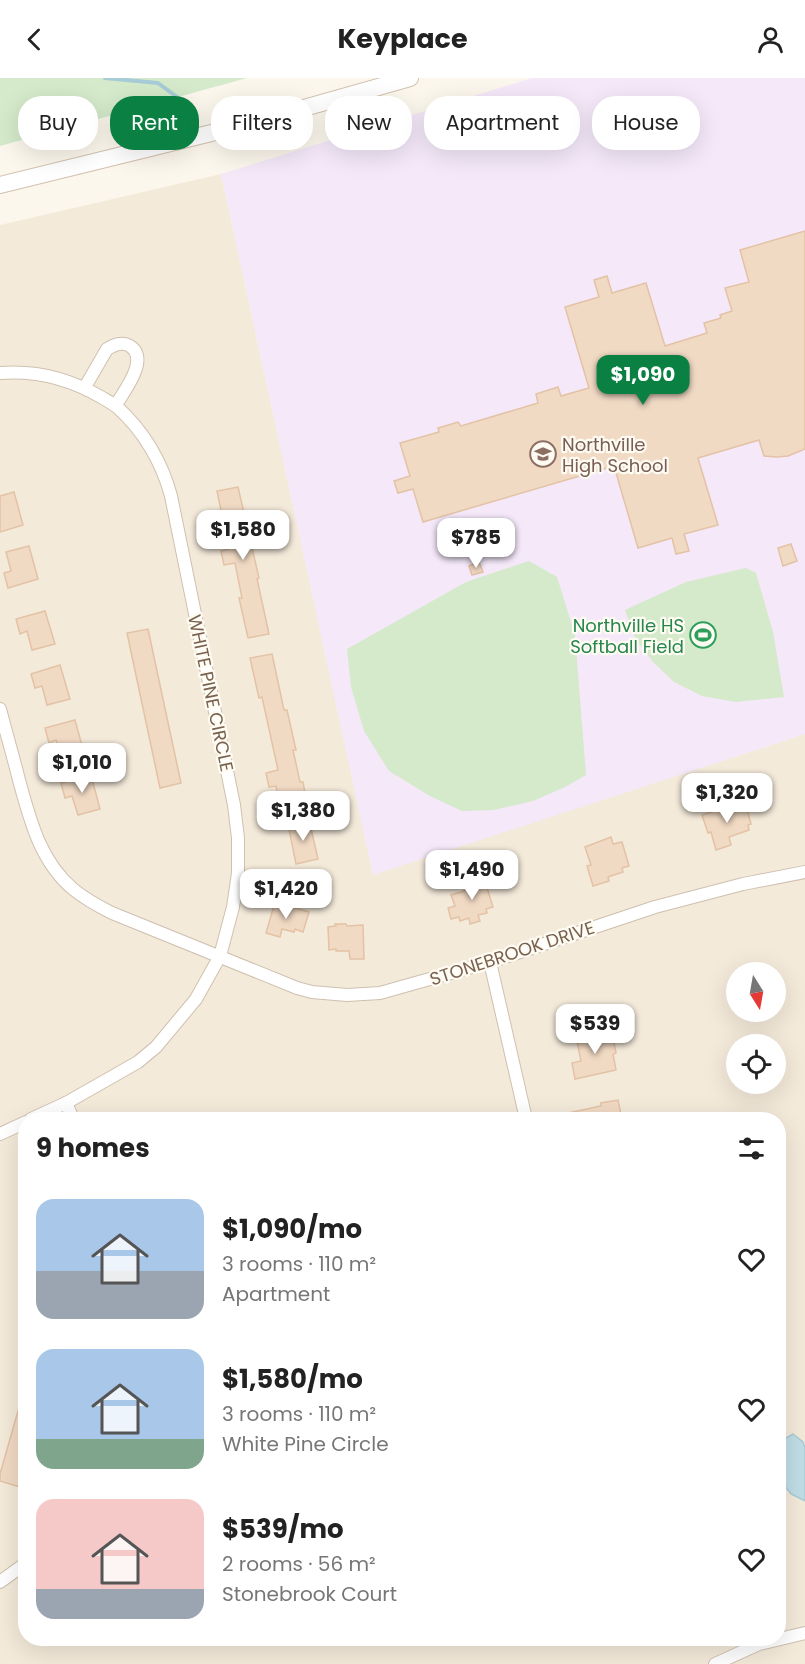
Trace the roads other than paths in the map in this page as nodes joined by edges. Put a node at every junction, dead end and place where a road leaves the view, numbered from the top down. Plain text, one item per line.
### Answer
1 (410, 78) edge
2 (0, 185) edge
3 (0, 373) edge
4 (85, 387) junction
5 (116, 405) junction
6 (0, 709) edge
7 (805, 872) edge
8 (220, 956) junction
9 (490, 962) junction
10 (66, 1103) junction
11 (46, 1112) edge
12 (70, 1112) edge
13 (524, 1112) edge
14 (18, 1126) edge
15 (0, 1134) edge
16 (18, 1569) edge
17 (0, 1582) edge
18 (805, 1633) edge
19 (786, 1638) edge
20 (755, 1646) edge
21 (715, 1664) edge

1 - 2 street
3 - 4 street, WHITE PINE CIRCLE
4 - 5 street, WHITE PINE CIRCLE
4 - 5 street
5 - 8 street, WHITE PINE CIRCLE
6 - 8 street, STONEBROOK DRIVE
7 - 9 street, STONEBROOK DRIVE
8 - 9 street, STONEBROOK DRIVE
8 - 10 street, WHITE PINE CIRCLE
9 - 13 street
10 - 11 street, WHITE PINE CIRCLE
10 - 12 street
14 - 15 street
16 - 17 street
18 - 19 street
20 - 21 street

